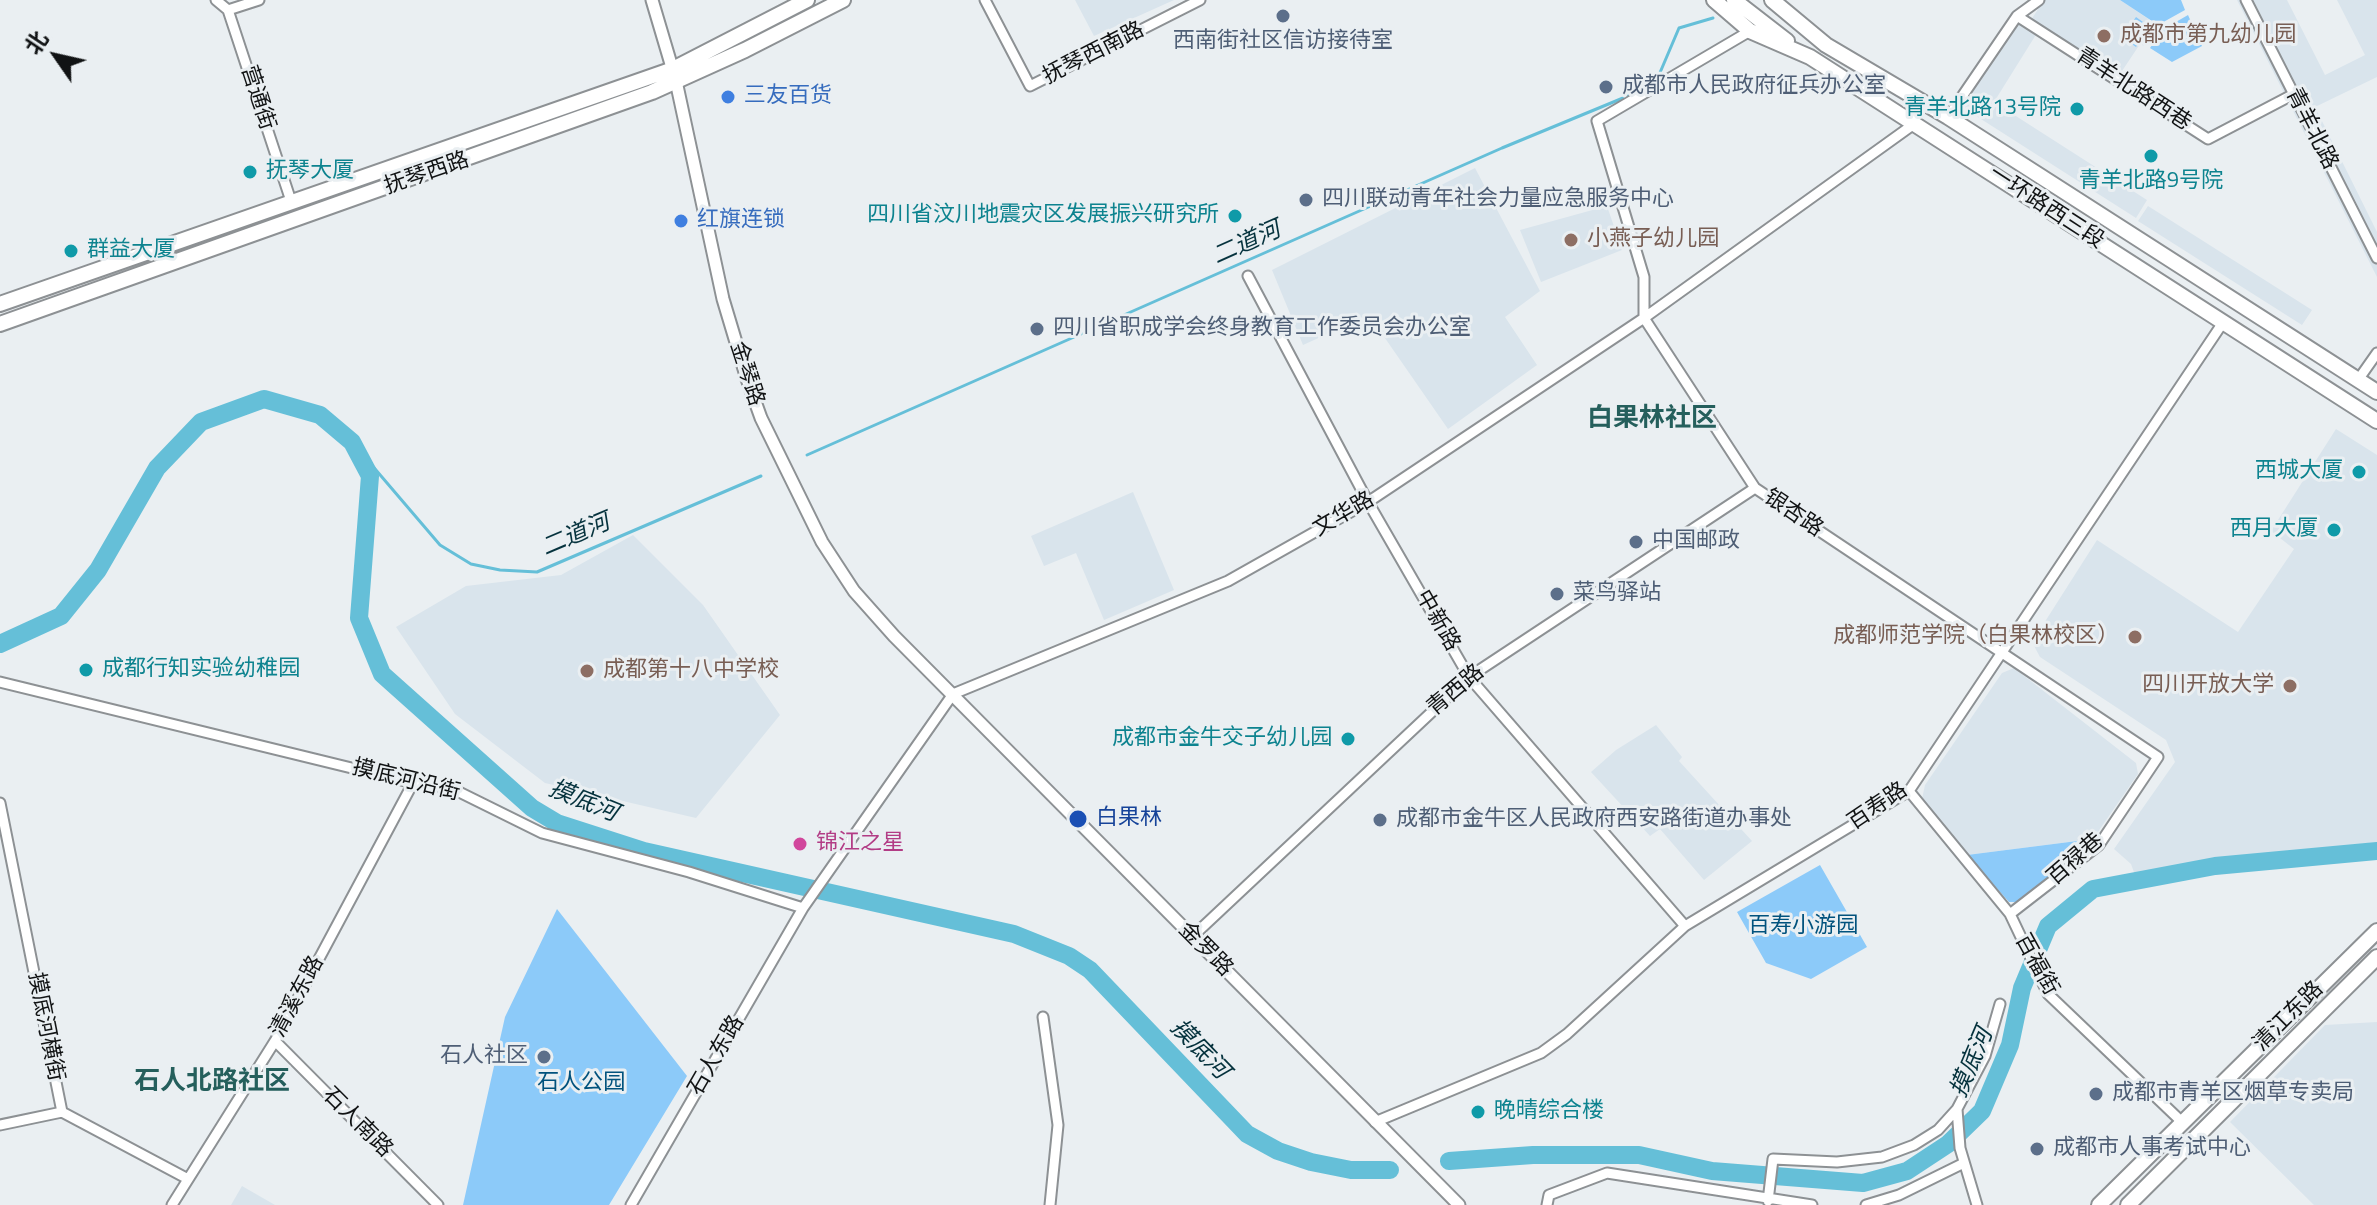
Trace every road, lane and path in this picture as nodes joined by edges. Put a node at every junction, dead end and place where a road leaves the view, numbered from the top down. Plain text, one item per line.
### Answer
1 (216, 0) edge
2 (259, 0) edge
3 (652, 0) edge
4 (807, 0) edge
5 (843, 0) edge
6 (985, 0) edge
7 (1200, 0) edge
8 (1714, 0) edge
9 (1734, 0) edge
10 (1761, 0) edge
11 (1772, 0) edge
12 (2039, 0) edge
13 (2246, 0) edge
14 (228, 10) junction
15 (2017, 16) junction
16 (1750, 31) junction
17 (1826, 45) junction
18 (1810, 57) junction
19 (674, 75) junction
20 (2294, 94) junction
21 (1948, 117) junction
22 (1914, 124) junction
23 (291, 201) junction
24 (2377, 258) edge
25 (1248, 276) dead end
26 (0, 304) edge
27 (1644, 318) junction
28 (2224, 321) junction
29 (0, 324) edge
30 (2377, 353) edge
31 (2358, 380) junction
32 (2377, 392) edge
33 (2377, 421) edge
34 (1755, 488) junction
35 (1368, 502) junction
36 (2001, 654) junction
37 (1469, 677) junction
38 (0, 682) edge
39 (953, 694) junction
40 (2158, 757) joint
41 (413, 783) junction
42 (1909, 791) junction
43 (0, 803) edge
44 (803, 908) junction
45 (2010, 914) junction
46 (1685, 926) junction
47 (2377, 931) edge
48 (1192, 937) junction
49 (2375, 962) edge
50 (2000, 1004) dead end
51 (1043, 1017) dead end
52 (275, 1041) junction
53 (62, 1112) junction
54 (1958, 1113) junction
55 (1375, 1122) junction
56 (2182, 1122) junction
57 (0, 1125) edge
58 (1964, 1163) junction
59 (188, 1179) junction
60 (1768, 1201) junction
61 (172, 1205) edge
62 (438, 1205) edge
63 (631, 1205) edge
64 (1050, 1205) edge
65 (1459, 1205) edge
66 (1547, 1205) edge
67 (1812, 1205) edge
68 (1866, 1205) edge
69 (1977, 1205) edge
70 (2099, 1205) edge
71 (2128, 1205) edge

1 - 14 street
2 - 14 street
3 - 19 street, 金琴路
4 - 19 main road, 抚琴西路
5 - 19 main road, 抚琴西路
6 - 7 street, 抚琴西南路
8 - 16 main road, 一环路西三段
9 - 18 main road
10 - 17 main road
11 - 17 main road, 一环路西三段
12 - 15 street
13 - 20 street, 青羊北路
14 - 23 street, 营通街
15 - 20 street, 青羊北路西巷
15 - 21 street
16 - 18 main road, 一环路西三段
16 - 27 street
17 - 21 main road, 一环路西三段
18 - 22 main road, 一环路西三段
19 - 23 main road, 抚琴西路
19 - 29 main road, 抚琴西路
19 - 39 street, 金琴路
20 - 24 street, 青羊北路
21 - 31 main road, 一环路西三段
22 - 27 street, 文华路
22 - 28 main road, 一环路西三段
23 - 26 main road, 抚琴西路
25 - 35 street, 中新路
27 - 34 street, 银杏路
27 - 35 street, 文华路
28 - 33 main road, 一环路西三段
28 - 36 street, 百寿路
30 - 31 street
31 - 32 main road, 一环路西三段
34 - 36 street, 银杏路
34 - 37 street, 青西路
35 - 37 street, 中新路
35 - 39 street, 文华路
36 - 40 street, 银杏路
36 - 42 street, 百寿路
37 - 46 street, 中新路
37 - 48 street, 青西路
38 - 41 street, 摸底河沿街
39 - 44 street
39 - 48 street, 金罗路
40 - 45 street, 百禄巷
41 - 44 street, 摸底河沿街
41 - 52 street, 清溪东路
42 - 45 street, 百福街
42 - 46 street, 百寿路
43 - 53 street, 摸底河横街
44 - 63 street, 石人东路
45 - 56 street, 百福街
46 - 55 street, 百寿路
47 - 56 main road, 清江东路
48 - 55 street, 金罗路
49 - 71 main road, 清江东路
50 - 54 street
51 - 64 street
52 - 59 street, 清溪东路
52 - 62 street, 石人南路
53 - 57 street
53 - 59 street, 摸底河横街
54 - 58 street
54 - 60 street
55 - 65 street, 金罗路
56 - 70 main road, 清江东路
58 - 68 street
58 - 69 street
59 - 61 street, 清溪东路
60 - 66 street
60 - 67 street

